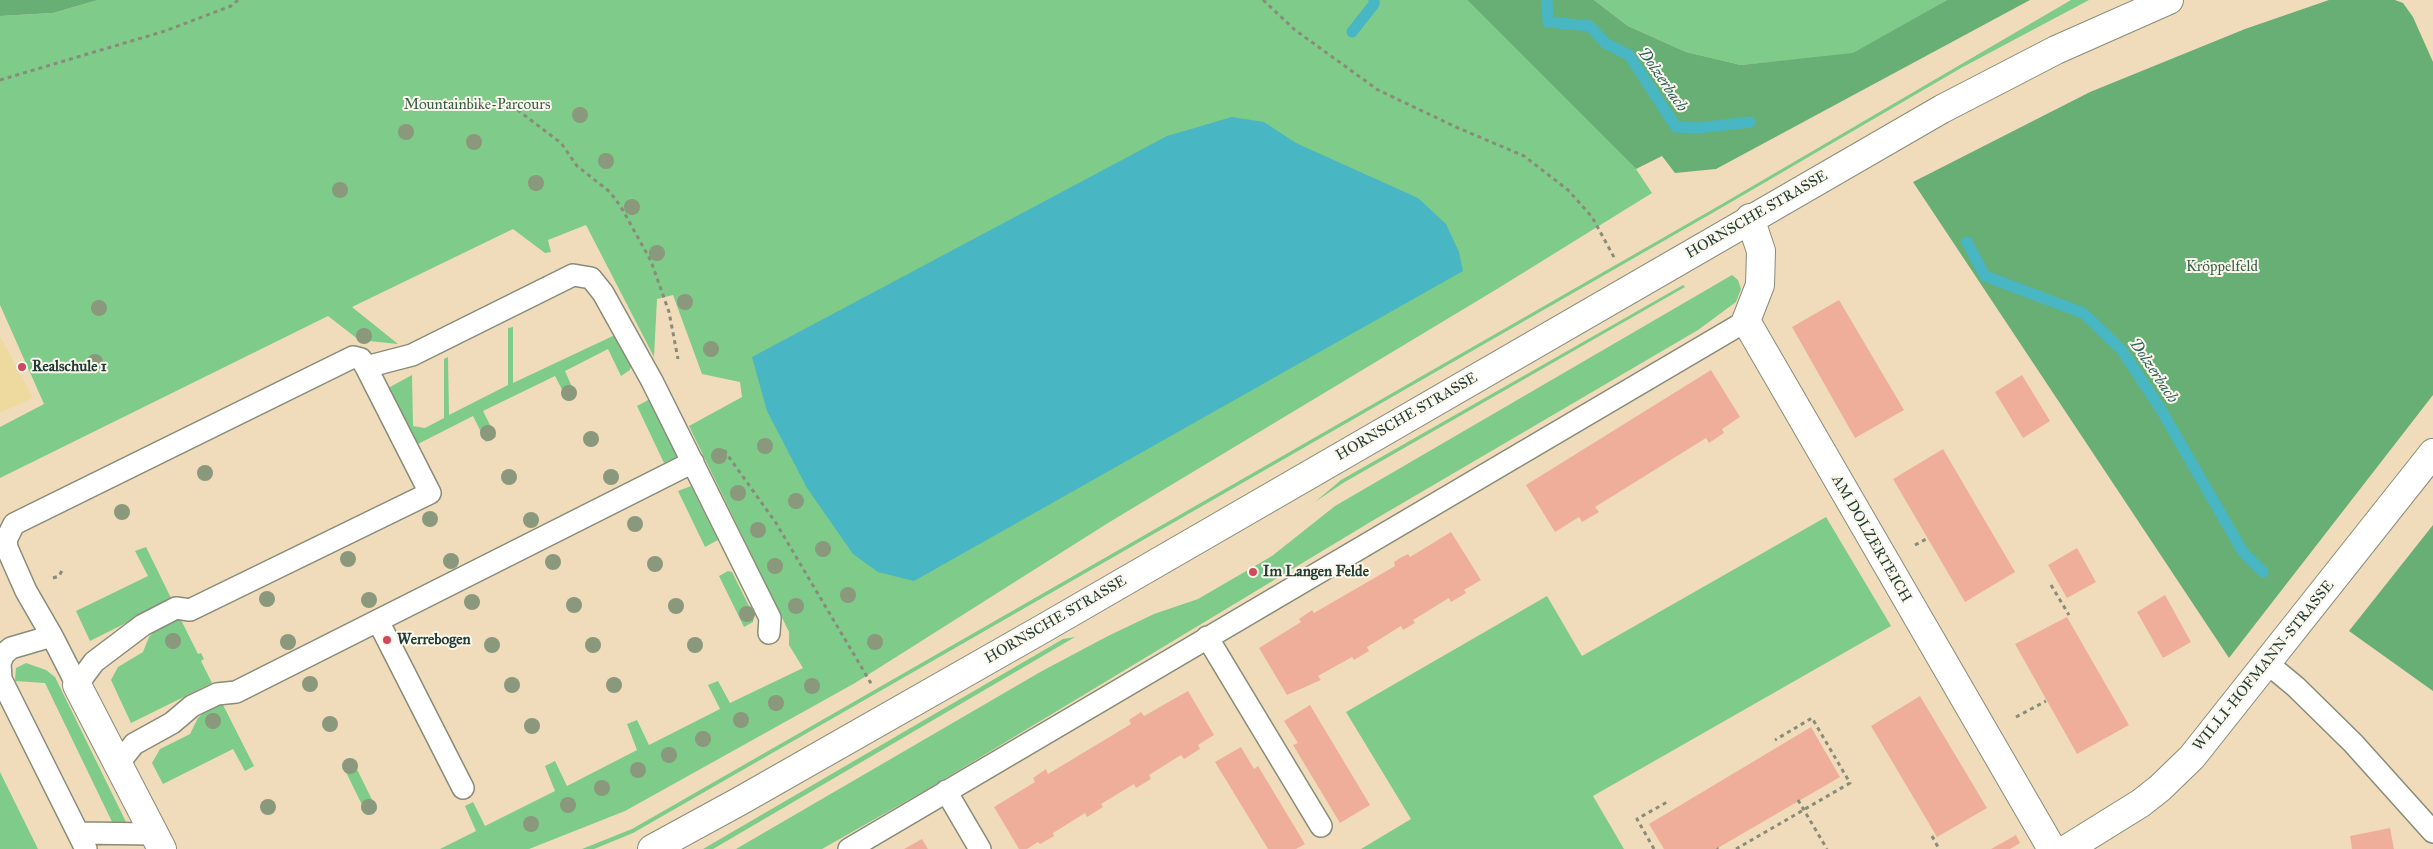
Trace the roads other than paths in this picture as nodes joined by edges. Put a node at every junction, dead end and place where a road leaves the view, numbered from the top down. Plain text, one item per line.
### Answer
1 (2169, 0) edge
2 (1750, 218) junction
3 (1746, 320) junction
4 (366, 367) junction
5 (2433, 453) edge
6 (693, 462) junction
7 (378, 621) junction
8 (768, 633) dead end
9 (52, 636) junction
10 (1207, 638) junction
11 (0, 663) edge
12 (2267, 663) junction
13 (77, 685) junction
14 (118, 764) junction
15 (463, 788) dead end
16 (946, 791) junction
17 (1321, 826) dead end
18 (2433, 832) edge
19 (82, 841) edge
20 (158, 841) edge
21 (652, 849) edge
22 (849, 849) edge
23 (980, 849) edge
24 (2052, 849) edge
25 (2068, 849) edge

1 - 2 main road, HORNSCHE STRASSE
2 - 3 main road
2 - 21 main road, HORNSCHE STRASSE
3 - 10 lane
3 - 24 main road, AM DOLZERTEICH
4 - 6 lane
4 - 9 lane
4 - 13 lane
5 - 12 main road, WILLI-HOFMANN-STRASSE
6 - 7 lane
6 - 8 lane
7 - 14 lane
7 - 15 lane
9 - 11 lane
9 - 13 lane
10 - 16 lane
10 - 17 lane
11 - 19 lane
12 - 18 lane
12 - 25 main road, WILLI-HOFMANN-STRASSE
13 - 14 main road
14 - 20 main road
16 - 22 lane
16 - 23 lane
19 - 20 lane

